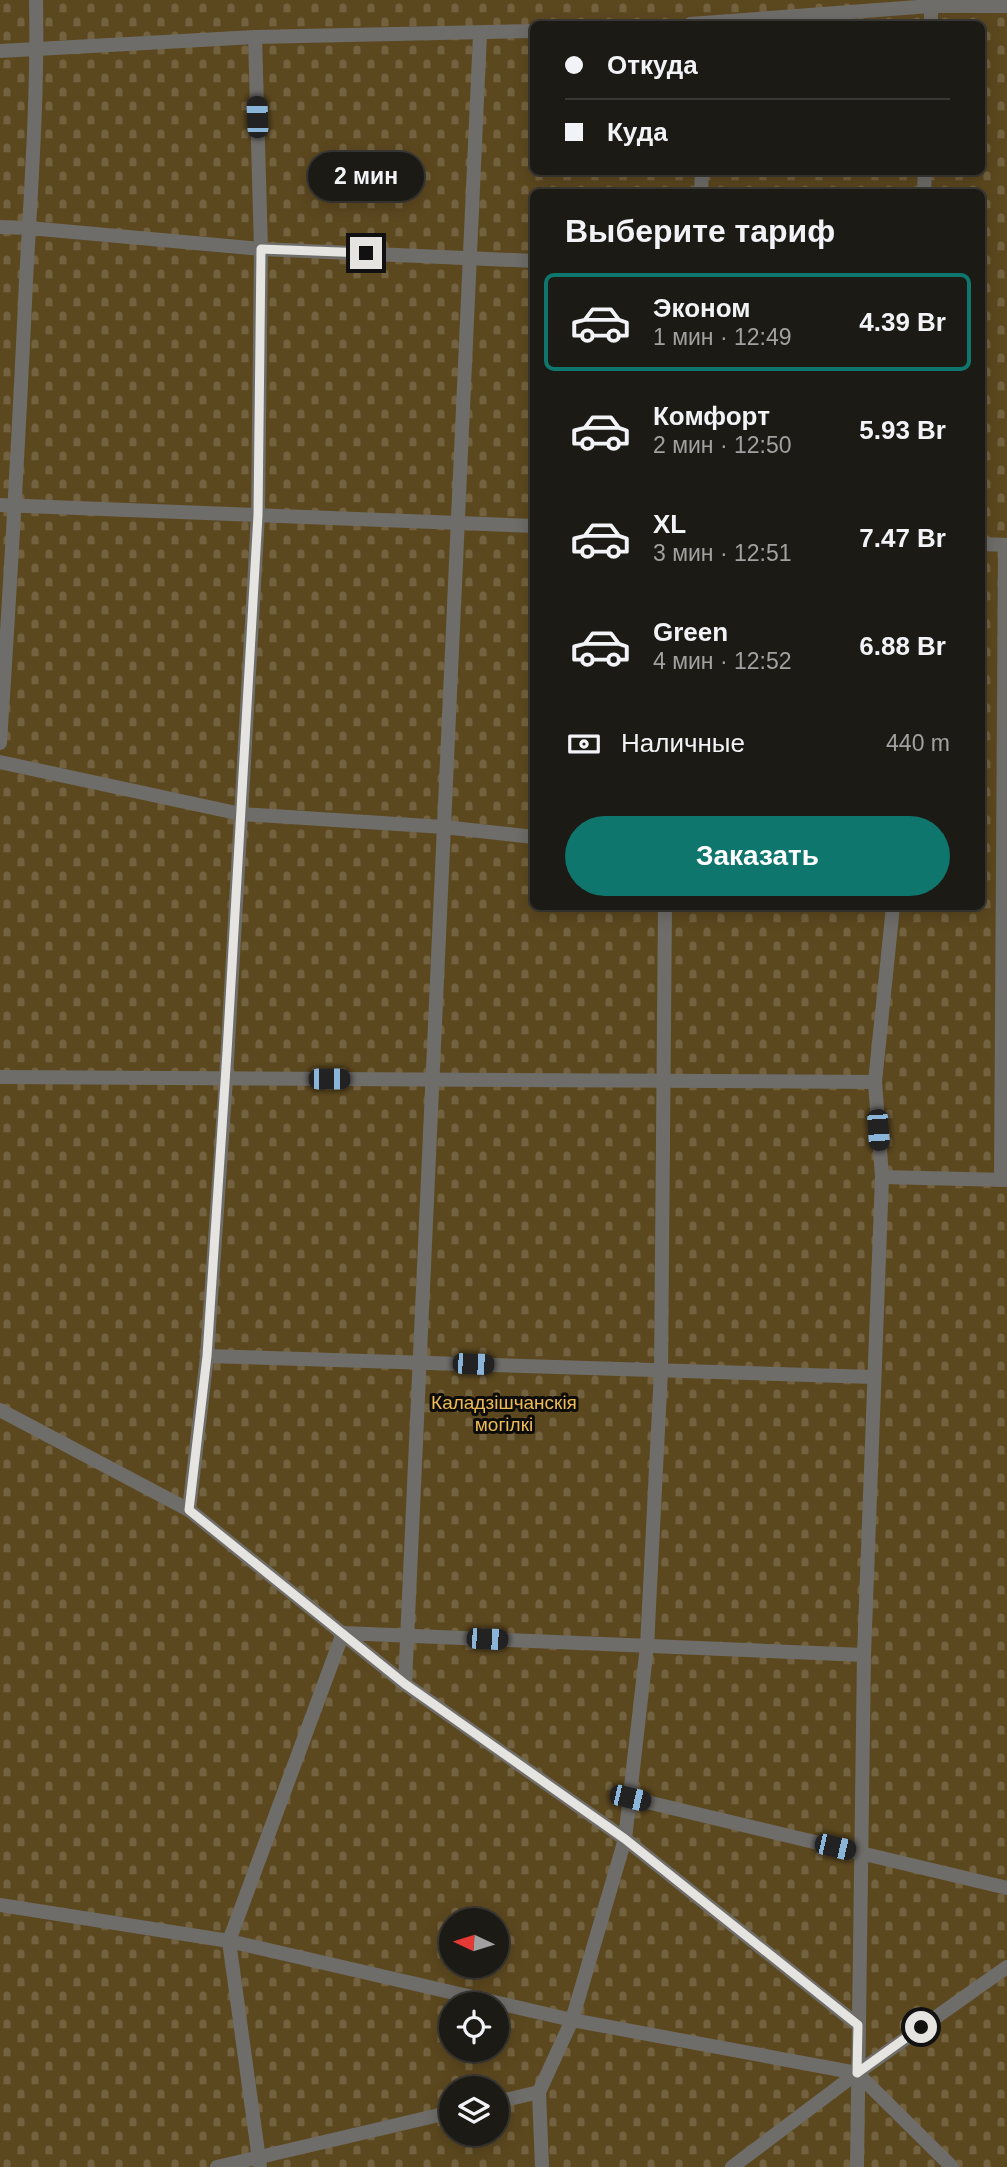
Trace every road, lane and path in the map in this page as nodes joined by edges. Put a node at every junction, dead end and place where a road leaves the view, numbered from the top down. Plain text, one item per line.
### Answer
1 (36, 0) edge
2 (931, 6) junction
3 (1007, 6) edge
4 (748, 21) edge
5 (931, 21) edge
6 (530, 31) edge
7 (480, 34) junction
8 (255, 37) junction
9 (36, 49) junction
10 (0, 51) edge
11 (0, 228) edge
12 (29, 228) junction
13 (261, 249) junction
14 (470, 257) junction
15 (530, 261) edge
16 (0, 505) edge
17 (16, 505) junction
18 (258, 515) junction
19 (458, 523) junction
20 (530, 526) edge
21 (985, 544) edge
22 (1006, 545) edge
23 (0, 743) edge
24 (0, 762) edge
25 (241, 814) junction
26 (444, 827) junction
27 (530, 837) edge
28 (665, 910) edge
29 (892, 910) edge
30 (0, 1077) edge
31 (226, 1079) junction
32 (433, 1080) junction
33 (662, 1081) junction
34 (875, 1082) junction
35 (882, 1177) junction
36 (1004, 1180) edge
37 (207, 1356) junction
38 (420, 1363) junction
39 (661, 1371) junction
40 (873, 1377) junction
41 (0, 1410) edge
42 (189, 1510) junction
43 (343, 1633) junction
44 (407, 1636) junction
45 (647, 1646) junction
46 (864, 1655) junction
47 (405, 1684) junction
48 (630, 1798) junction
49 (625, 1839) junction
50 (861, 1853) junction
51 (1007, 1888) edge
52 (0, 1905) edge
53 (229, 1941) junction
54 (1007, 1967) edge
55 (572, 2020) junction
56 (858, 2025) junction
57 (857, 2073) junction
58 (539, 2092) junction
59 (509, 2099) edge
60 (439, 2115) edge
61 (258, 2162) edge
62 (217, 2167) edge
63 (542, 2167) edge
64 (732, 2167) edge
65 (857, 2167) edge
66 (953, 2167) edge

1 - 9 lane
2 - 3 lane
2 - 4 lane
2 - 5 lane
6 - 7 lane
7 - 8 lane
7 - 14 lane
8 - 9 lane
8 - 13 lane
9 - 10 lane
9 - 12 lane
11 - 12 lane
12 - 13 lane
12 - 17 lane
13 - 14 lane
13 - 18 lane
14 - 15 lane
14 - 19 lane
16 - 17 lane
17 - 18 lane
17 - 23 lane
18 - 19 lane
18 - 25 lane
19 - 20 lane
19 - 26 lane
21 - 22 lane
22 - 36 lane
24 - 25 lane
25 - 26 lane
25 - 31 lane
26 - 27 lane
26 - 32 lane
28 - 33 lane
29 - 34 lane
30 - 31 lane
31 - 32 lane
31 - 37 lane
32 - 33 lane
32 - 38 lane
33 - 34 lane
33 - 39 lane
34 - 35 lane
35 - 36 lane
35 - 40 lane
37 - 38 lane
37 - 42 lane
38 - 39 lane
38 - 44 lane
39 - 40 lane
39 - 45 lane
40 - 46 lane
41 - 42 lane
42 - 43 lane
43 - 44 lane
43 - 47 lane
43 - 53 lane
44 - 45 lane
44 - 47 lane
45 - 46 lane
45 - 48 lane
46 - 50 lane
47 - 49 lane
48 - 49 lane
48 - 50 lane
49 - 55 lane
49 - 56 lane
50 - 51 lane
50 - 56 lane
52 - 53 lane
53 - 55 lane
53 - 61 lane
54 - 57 lane
55 - 57 lane
55 - 58 lane
56 - 57 lane
57 - 64 lane
57 - 65 lane
57 - 66 lane
58 - 59 lane
58 - 63 lane
60 - 61 lane
61 - 62 lane

